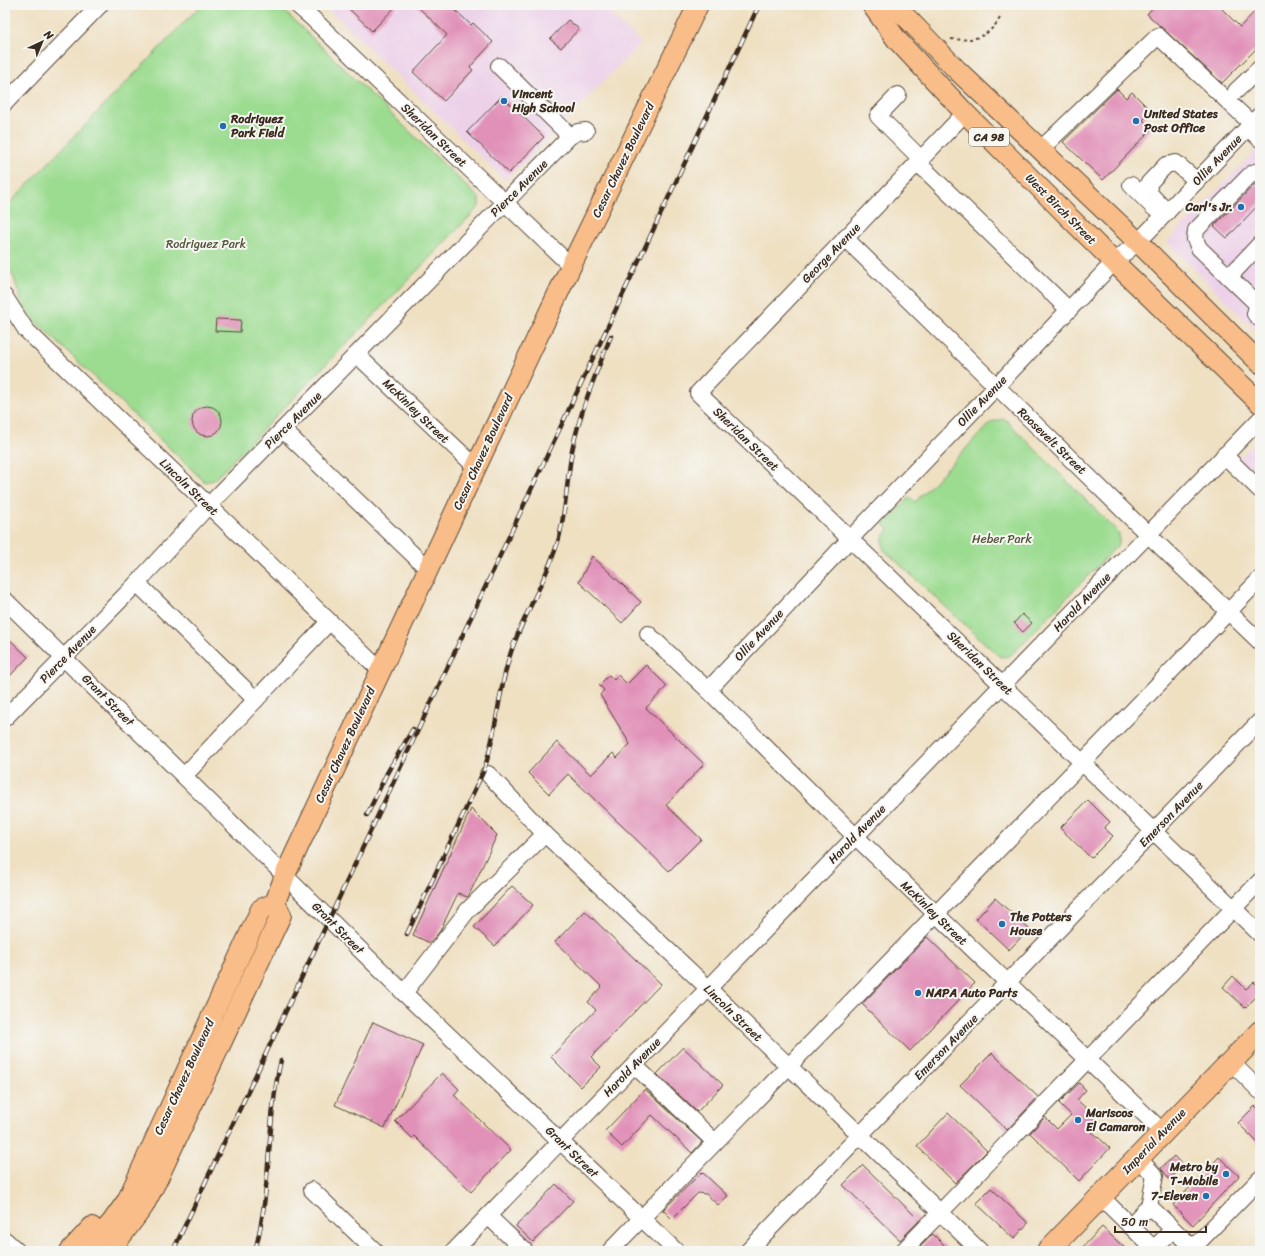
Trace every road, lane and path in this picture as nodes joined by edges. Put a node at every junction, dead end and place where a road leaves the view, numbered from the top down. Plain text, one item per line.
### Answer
1 (100, 5) edge
2 (297, 5) edge
3 (698, 5) edge
4 (872, 5) edge
5 (891, 5) edge
6 (1000, 18) dead end
7 (951, 40) dead end
8 (499, 66) dead end
9 (1260, 68) edge
10 (1236, 91) dead end
11 (898, 95) dead end
12 (5, 103) edge
13 (965, 113) junction
14 (1253, 122) edge
15 (586, 130) dead end
16 (570, 136) junction
17 (1260, 139) edge
18 (1041, 149) junction
19 (919, 161) junction
20 (1260, 173) edge
21 (1197, 180) junction
22 (1131, 185) dead end
23 (504, 202) junction
24 (1165, 214) junction
25 (845, 238) junction
26 (1138, 242) junction
27 (1260, 244) edge
28 (1114, 262) junction
29 (571, 266) junction
30 (1229, 276) junction
31 (5, 297) edge
32 (1257, 297) edge
33 (1069, 310) junction
34 (1260, 319) edge
35 (357, 355) junction
36 (1260, 363) edge
37 (996, 387) junction
38 (698, 393) joint
39 (1260, 404) edge
40 (1260, 419) edge
41 (283, 430) junction
42 (1224, 456) junction
43 (476, 467) junction
44 (1260, 490) edge
45 (208, 506) junction
46 (1148, 534) junction
47 (850, 539) junction
48 (428, 569) junction
49 (1260, 579) edge
50 (137, 583) junction
51 (5, 600) edge
52 (1228, 612) junction
53 (329, 622) junction
54 (648, 634) dead end
55 (1260, 642) edge
56 (64, 658) junction
57 (380, 670) junction
58 (1002, 685) junction
59 (708, 690) junction
60 (256, 700) junction
61 (5, 718) edge
62 (1260, 721) edge
63 (1082, 762) junction
64 (488, 774) dead end
65 (184, 776) junction
66 (1153, 831) junction
67 (545, 834) junction
68 (855, 836) junction
69 (285, 875) junction
70 (1260, 881) edge
71 (275, 902) junction
72 (1234, 909) junction
73 (936, 914) junction
74 (1260, 934) edge
75 (1008, 984) junction
76 (708, 989) junction
77 (404, 993) junction
78 (219, 1001) junction
79 (1260, 1032) edge
80 (1087, 1060) junction
81 (1231, 1062) junction
82 (634, 1065) junction
83 (789, 1066) junction
84 (1260, 1091) edge
85 (1163, 1132) junction
86 (860, 1135) junction
87 (560, 1140) junction
88 (715, 1142) junction
89 (1138, 1158) junction
90 (1260, 1179) edge
91 (312, 1190) dead end
92 (1100, 1196) junction
93 (1149, 1206) junction
94 (940, 1213) junction
95 (488, 1216) junction
96 (642, 1218) junction
97 (1130, 1226) junction
98 (1173, 1229) junction
99 (5, 1240) edge
100 (1155, 1250) edge
101 (1192, 1250) edge
102 (17, 1251) edge
103 (70, 1251) edge
104 (87, 1251) edge
105 (110, 1251) edge
106 (375, 1251) edge
107 (454, 1251) edge
108 (525, 1251) edge
109 (610, 1251) edge
110 (676, 1251) edge
111 (748, 1251) edge
112 (903, 1251) edge
113 (980, 1251) edge
114 (1048, 1251) edge

1 - 12 street
2 - 23 street, Sheridan Street
3 - 29 main road, Cesar Chavez Boulevard
4 - 13 main road, West Birch Street / CA 98
5 - 18 main road, CA 98
6 - 7 path
8 - 16 street
9 - 10 street
11 - 19 street
13 - 19 street, George Avenue
13 - 28 main road, West Birch Street / CA 98
14 - 17 street
14 - 18 street
14 - 21 street, Ollie Avenue
15 - 16 street, Pierce Avenue
16 - 23 street, Pierce Avenue
18 - 26 main road, CA 98
19 - 25 street, George Avenue
19 - 33 street
20 - 30 street
21 - 24 street, Ollie Avenue
21 - 24 street
22 - 24 street
23 - 29 street, Sheridan Street
23 - 35 street, Pierce Avenue
24 - 26 street, Ollie Avenue
25 - 37 street, Roosevelt Street
25 - 38 street, George Avenue
26 - 28 street, Ollie Avenue
26 - 36 main road, CA 98
27 - 30 street
28 - 33 street, Ollie Avenue
28 - 39 main road, West Birch Street / CA 98
29 - 43 main road, Cesar Chavez Boulevard
30 - 32 street
31 - 45 street, Lincoln Street
32 - 34 street
33 - 37 street, Ollie Avenue
35 - 41 street, Pierce Avenue
35 - 43 street, McKinley Street
37 - 46 street, Roosevelt Street
37 - 47 street, Ollie Avenue
38 - 47 street, Sheridan Street
40 - 42 street, Harold Avenue
41 - 45 street, Pierce Avenue
41 - 48 street
42 - 44 street
42 - 46 street, Harold Avenue
43 - 48 main road, Cesar Chavez Boulevard
45 - 50 street, Pierce Avenue
45 - 53 street, Lincoln Street
46 - 52 street, Roosevelt Street
46 - 58 street, Harold Avenue
47 - 58 street, Sheridan Street
47 - 59 street, Ollie Avenue
48 - 57 main road, Cesar Chavez Boulevard
49 - 52 street
50 - 56 street, Pierce Avenue
50 - 60 street
51 - 56 street, Grant Street
52 - 55 street, Roosevelt Street
52 - 63 street
53 - 57 street, Lincoln Street
53 - 60 street
54 - 59 street, McKinley Street
56 - 61 street, Pierce Avenue
56 - 65 street, Grant Street
57 - 69 main road, Cesar Chavez Boulevard
58 - 63 street, Sheridan Street
58 - 68 street, Harold Avenue
59 - 68 street, McKinley Street
60 - 65 street
62 - 66 street, Emerson Avenue
63 - 66 street, Sheridan Street
63 - 73 street
64 - 67 street, Lincoln Street
65 - 69 street, Grant Street
66 - 72 street, Sheridan Street
66 - 75 street, Emerson Avenue
67 - 76 street, Lincoln Street
67 - 77 street
68 - 73 street, McKinley Street
68 - 76 street, Harold Avenue
69 - 71 main road, Cesar Chavez Boulevard
69 - 77 street, Grant Street
70 - 72 street
71 - 78 main road, Cesar Chavez Boulevard
71 - 105 main road, Cesar Chavez Boulevard
72 - 74 street, Sheridan Street
72 - 80 street
73 - 75 street, McKinley Street
73 - 83 street
75 - 80 street, McKinley Street
75 - 86 street, Emerson Avenue
76 - 82 street, Harold Avenue
76 - 83 street, Lincoln Street
77 - 87 street, Grant Street
78 - 103 main road
78 - 104 main road, Cesar Chavez Boulevard
79 - 81 highway, Imperial Avenue
80 - 85 street, McKinley Street
80 - 94 street
81 - 84 street
81 - 85 highway, Imperial Avenue
82 - 87 street, Harold Avenue
82 - 88 street
83 - 86 street, Lincoln Street
83 - 88 street
85 - 89 highway, Imperial Avenue
86 - 94 street, Lincoln Street
86 - 111 street, Emerson Avenue
87 - 95 street, Harold Avenue
87 - 96 street, Grant Street
88 - 96 street
89 - 92 highway, Imperial Avenue
89 - 93 street
90 - 101 street
91 - 106 street
92 - 97 street
92 - 114 highway, Imperial Avenue
93 - 97 street
93 - 98 street
94 - 112 street
94 - 113 street, Lincoln Street
95 - 107 street, Harold Avenue
95 - 108 street
96 - 109 street
96 - 110 street, Grant Street
97 - 100 street
98 - 100 street
98 - 101 street
99 - 102 street

